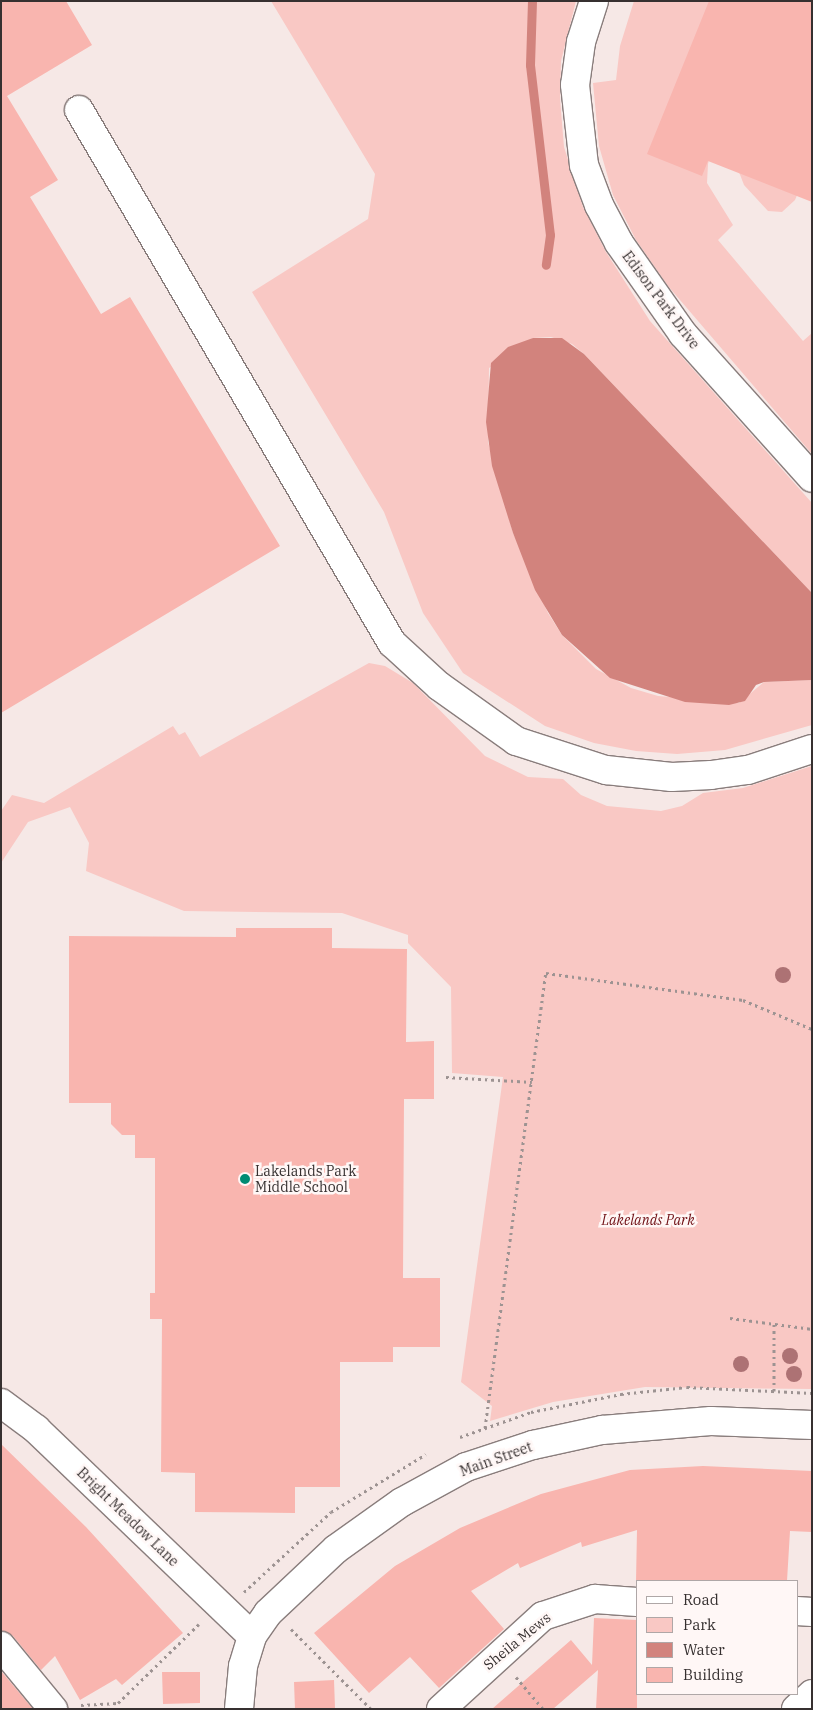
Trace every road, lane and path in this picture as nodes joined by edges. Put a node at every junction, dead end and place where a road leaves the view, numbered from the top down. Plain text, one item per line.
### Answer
1 (594, 1) edge
2 (79, 110) dead end
3 (812, 478) edge
4 (812, 749) edge
5 (812, 1028) edge
6 (446, 1077) dead end
7 (532, 1082) junction
8 (730, 1318) dead end
9 (774, 1324) junction
10 (812, 1329) edge
11 (774, 1391) dead end
12 (1, 1403) edge
13 (812, 1425) edge
14 (485, 1428) dead end
15 (636, 1602) edge
16 (219, 1604) junction
17 (798, 1611) edge
18 (812, 1612) edge
19 (268, 1613) junction
20 (252, 1636) junction
21 (1, 1646) edge
22 (497, 1656) junction
23 (53, 1708) edge
24 (240, 1709) edge
25 (371, 1709) edge
26 (442, 1709) edge
27 (543, 1709) edge

1 - 3 street, Edison Park Drive
2 - 4 street
5 - 7 path
6 - 7 path
7 - 14 path
8 - 9 path
9 - 10 path
9 - 11 path
12 - 16 street, Bright Meadow Lane
13 - 19 street, Main Street
15 - 22 street, Sheila Mews
16 - 20 street, Bright Meadow Lane
16 - 23 path
17 - 18 street
19 - 20 street, Main Street
19 - 25 path
20 - 24 street, Main Street
21 - 23 street
22 - 26 street, Sheila Mews
22 - 27 path

